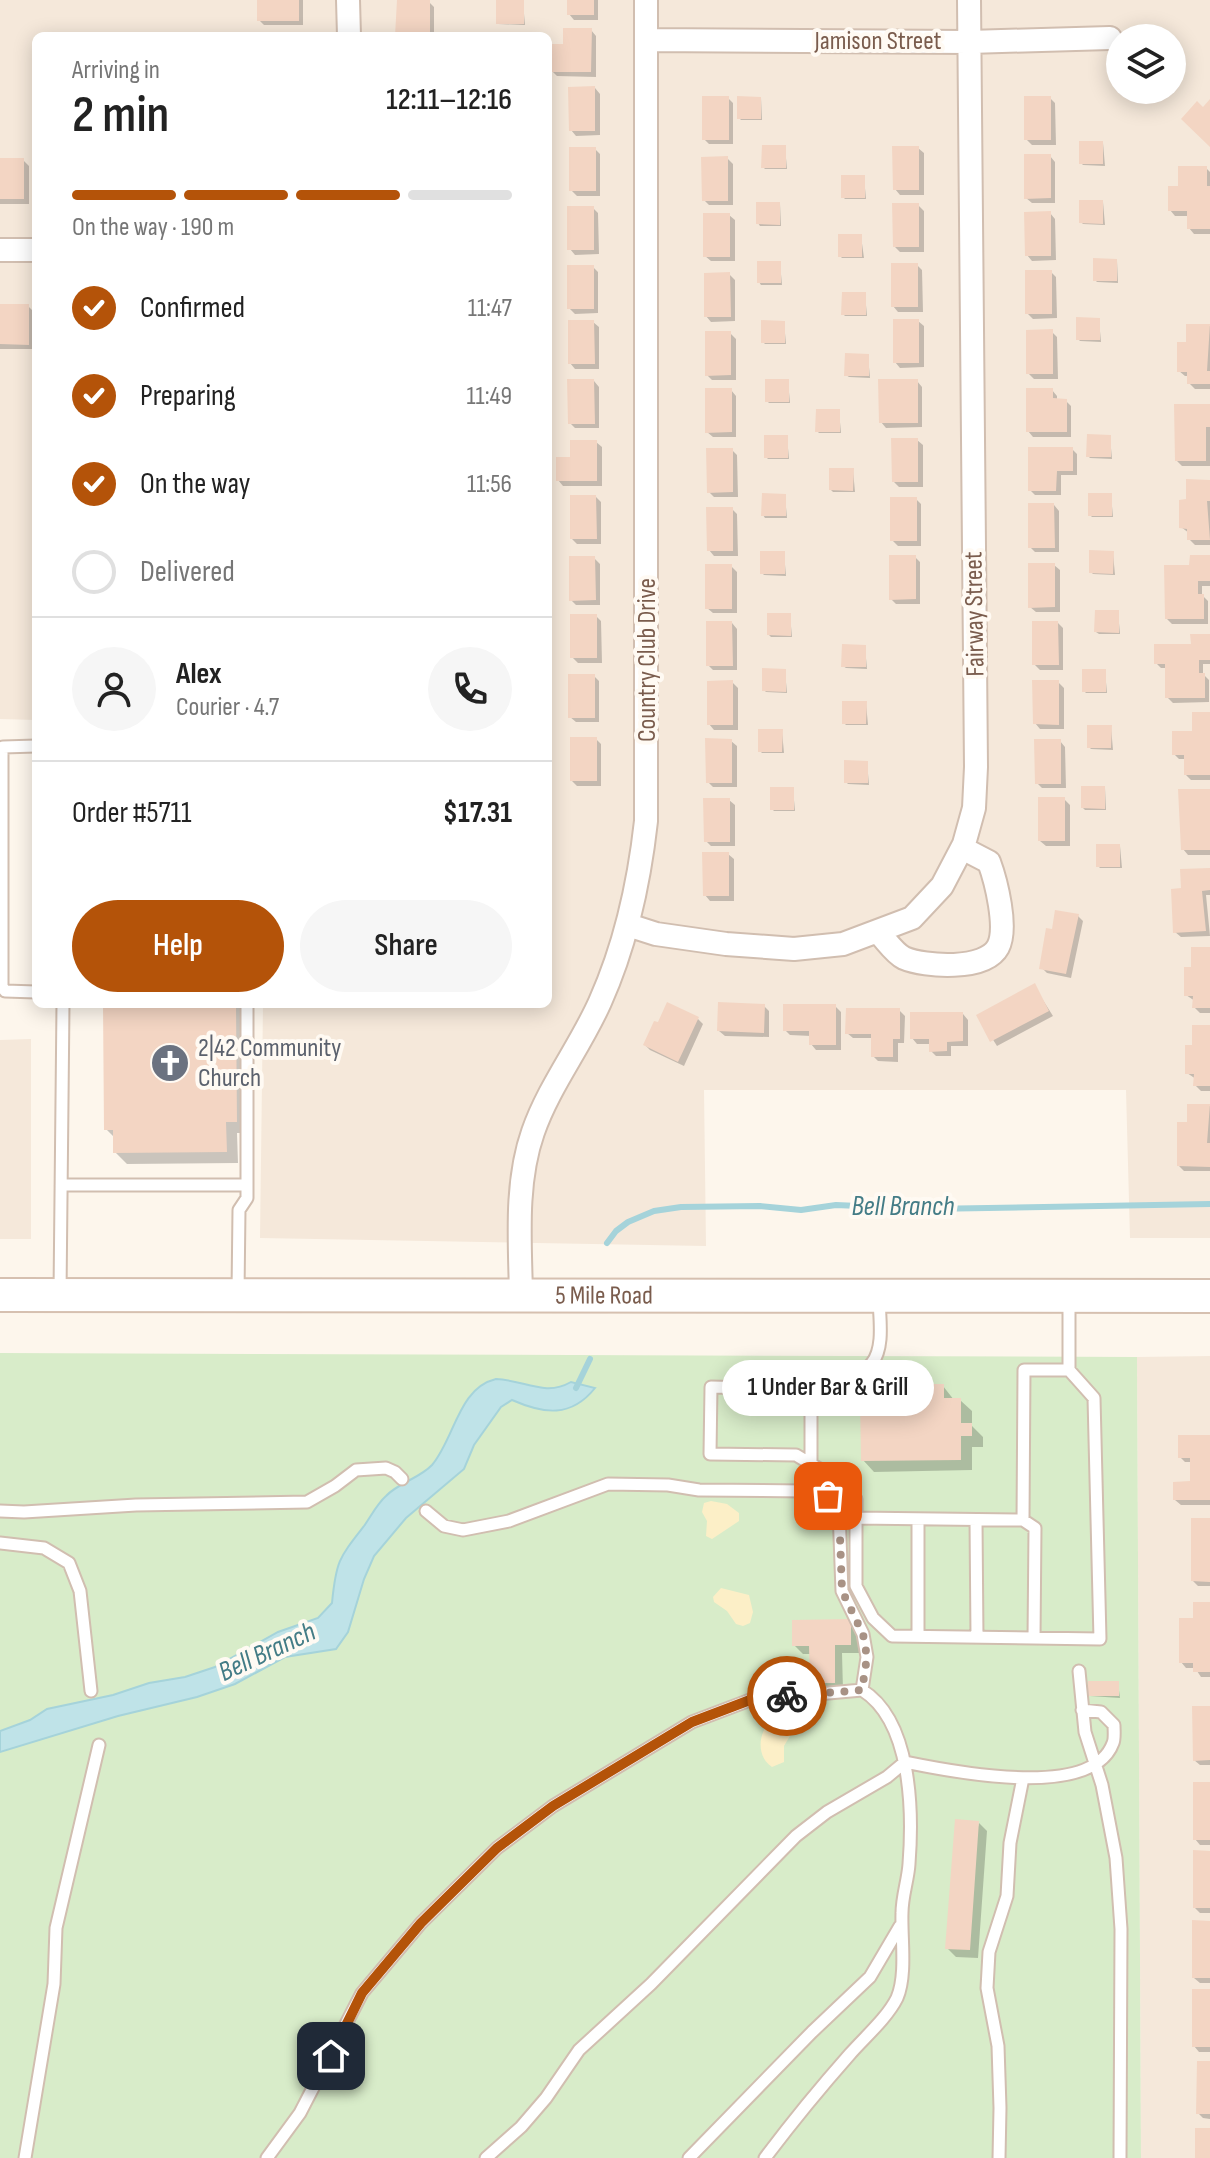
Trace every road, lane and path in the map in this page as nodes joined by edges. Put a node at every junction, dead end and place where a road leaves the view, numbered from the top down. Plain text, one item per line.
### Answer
1 (348, 0) edge
2 (646, 0) edge
3 (969, 0) edge
4 (349, 32) edge
5 (1106, 38) edge
6 (646, 40) junction
7 (969, 42) junction
8 (0, 250) edge
9 (32, 250) edge
10 (32, 746) edge
11 (962, 848) junction
12 (628, 925) junction
13 (878, 932) junction
14 (32, 992) edge
15 (63, 1008) edge
16 (247, 1008) edge
17 (61, 1185) junction
18 (247, 1185) junction
19 (0, 1295) edge
20 (60, 1295) junction
21 (238, 1295) junction
22 (521, 1295) junction
23 (879, 1296) junction
24 (1069, 1296) junction
25 (1210, 1296) edge
26 (1069, 1370) junction
27 (811, 1388) junction
28 (811, 1464) junction
29 (402, 1479) dead end
30 (0, 1511) edge
31 (426, 1511) dead end
32 (856, 1518) junction
33 (918, 1519) junction
34 (976, 1520) junction
35 (1023, 1520) junction
36 (0, 1543) edge
37 (918, 1636) junction
38 (977, 1637) junction
39 (1034, 1638) junction
40 (1079, 1671) dead end
41 (862, 1690) junction
42 (91, 1691) dead end
43 (1082, 1710) junction
44 (99, 1745) dead end
45 (905, 1762) junction
46 (1095, 1763) junction
47 (1023, 1778) junction
48 (902, 1921) junction
49 (25, 2158) edge
50 (267, 2158) edge
51 (486, 2158) edge
52 (689, 2158) edge
53 (765, 2158) edge
54 (999, 2158) edge
55 (1120, 2158) edge

1 - 4 street
2 - 6 street, Country Club Drive
3 - 7 street, Fairway Street
5 - 7 street, Jamison Street
6 - 7 street, Jamison Street
6 - 12 street, Country Club Drive
7 - 11 street, Fairway Street
8 - 9 street
10 - 14 lane
11 - 13 street, Fairway Street
11 - 13 street
12 - 13 street, Fairway Street
12 - 22 street, Country Club Drive
15 - 17 lane
16 - 18 lane
17 - 18 lane
17 - 20 lane
18 - 21 lane
19 - 20 main road, 5 Mile Road
20 - 21 main road, 5 Mile Road
21 - 22 main road, 5 Mile Road
22 - 23 main road, 5 Mile Road
23 - 24 main road, 5 Mile Road
23 - 27 lane
24 - 25 main road, 5 Mile Road
24 - 26 lane
26 - 35 lane
26 - 39 lane
27 - 28 lane
27 - 28 lane
28 - 32 lane
29 - 30 lane
31 - 41 lane
32 - 33 lane
32 - 37 lane
33 - 34 lane
33 - 37 lane
34 - 35 lane
34 - 38 lane
35 - 39 lane
36 - 42 lane
37 - 38 lane
38 - 39 lane
40 - 43 lane
41 - 45 lane
41 - 50 lane
43 - 46 lane
43 - 46 lane
44 - 49 lane
45 - 47 lane
45 - 48 lane
45 - 51 lane
46 - 47 lane
46 - 55 lane
47 - 54 lane
48 - 52 lane
48 - 53 lane

